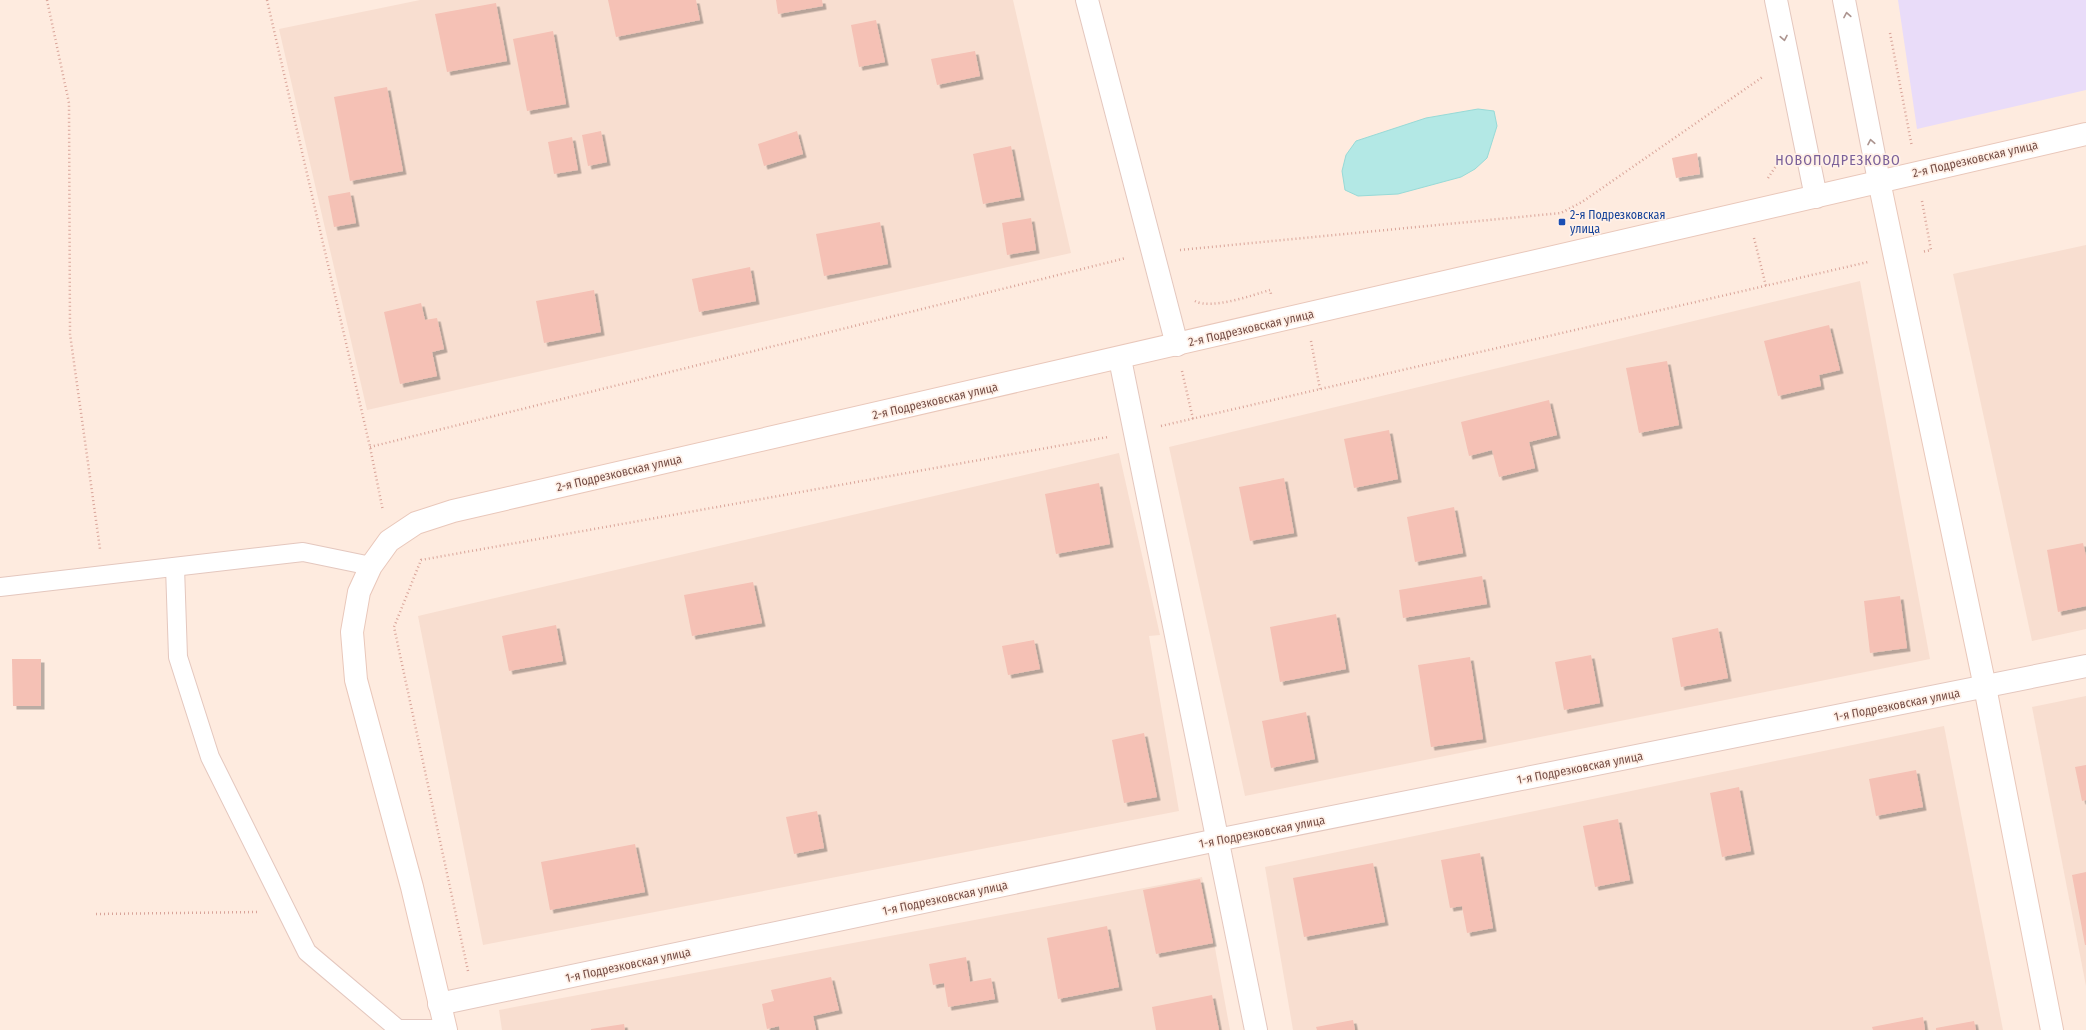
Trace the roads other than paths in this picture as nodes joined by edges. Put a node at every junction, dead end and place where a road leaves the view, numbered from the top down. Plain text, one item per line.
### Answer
1 (1087, 0) edge
2 (1776, 0) edge
3 (1844, 0) edge
4 (2086, 134) edge
5 (1879, 181) junction
6 (1816, 197) junction
7 (1177, 345) junction
8 (1120, 359) junction
9 (371, 566) junction
10 (175, 567) junction
11 (0, 587) edge
12 (2086, 666) edge
13 (1985, 687) junction
14 (1217, 840) junction
15 (439, 1004) junction
16 (446, 1030) edge
17 (1256, 1030) edge
18 (2052, 1030) edge

1 - 7 street
2 -> 6 street
5 -> 3 street
4 - 5 street, 2-я Подрезковская улица
5 - 6 street, 2-я Подрезковская улица
5 - 13 street
6 - 7 street, 2-я Подрезковская улица
7 - 8 street, 2-я Подрезковская улица
8 - 9 street, 2-я Подрезковская улица
8 - 14 street
9 - 10 lane
9 - 15 street
10 - 11 lane
10 - 16 lane
12 - 13 street, 1-я Подрезковская улица
13 - 14 street, 1-я Подрезковская улица
13 - 18 street
14 - 15 street, 1-я Подрезковская улица
14 - 17 street
15 - 16 street

